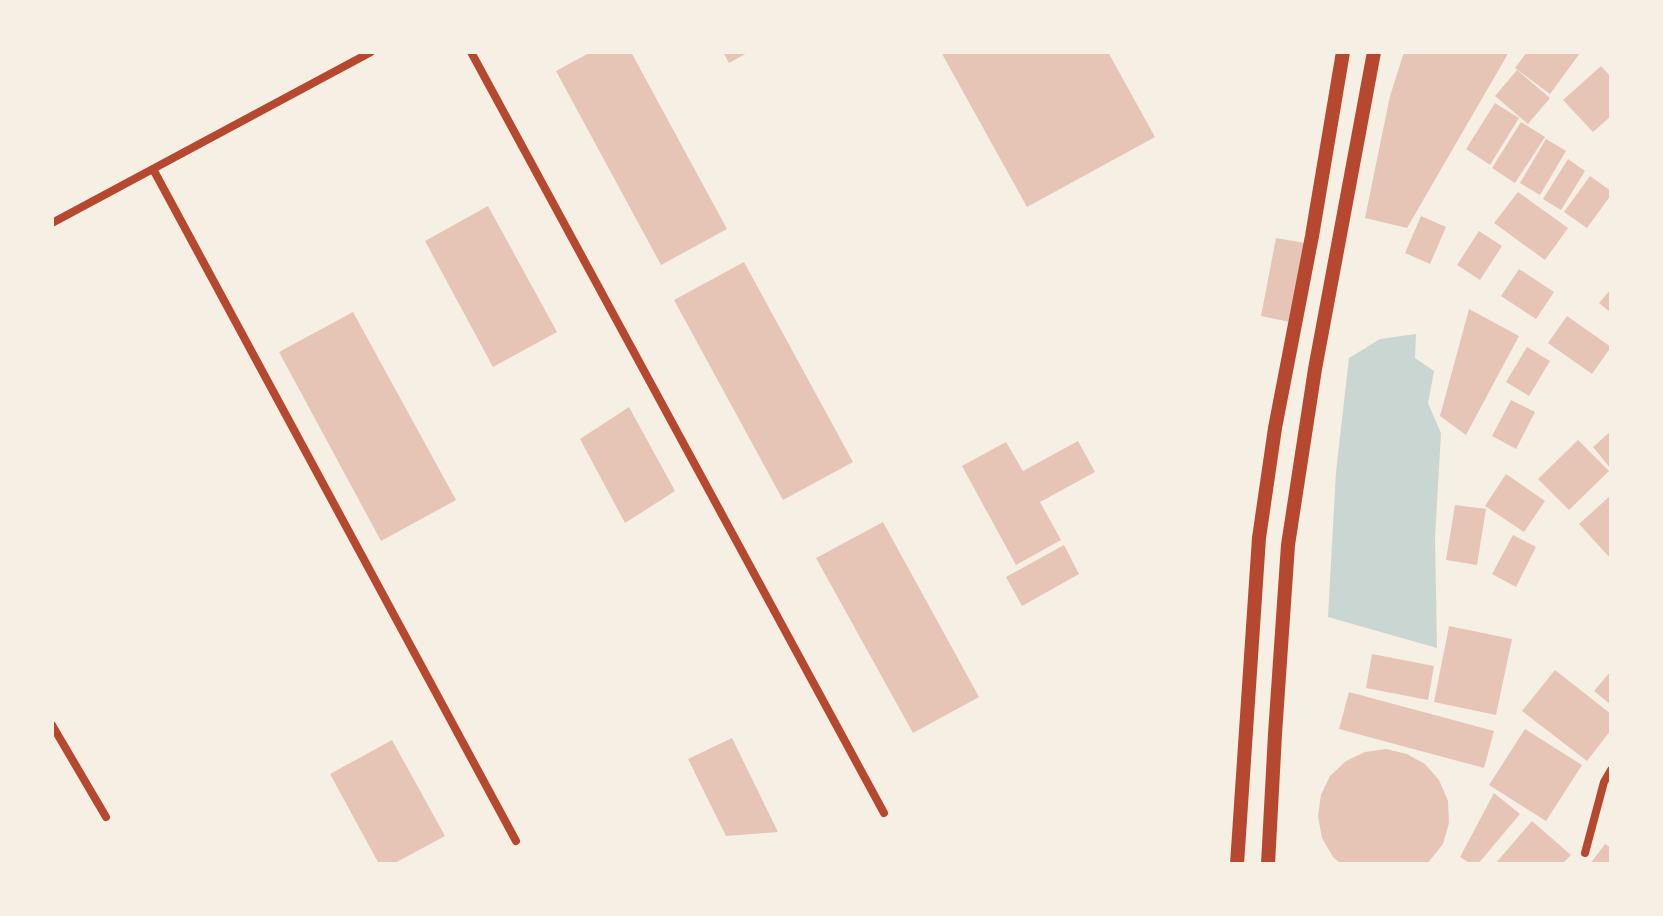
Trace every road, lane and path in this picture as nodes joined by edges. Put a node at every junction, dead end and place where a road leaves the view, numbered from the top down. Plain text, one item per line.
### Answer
1 (371, 52) edge
2 (471, 52) edge
3 (1343, 52) edge
4 (1374, 52) edge
5 (153, 169) junction
6 (52, 223) edge
7 (52, 725) edge
8 (1611, 770) edge
9 (884, 813) dead end
10 (106, 817) dead end
11 (516, 841) dead end
12 (1585, 853) dead end
13 (1237, 864) edge
14 (1268, 864) edge

1 - 5 street
2 - 9 street
3 - 13 street
4 - 14 street
5 - 6 street
5 - 11 street
7 - 10 street
8 - 12 street

